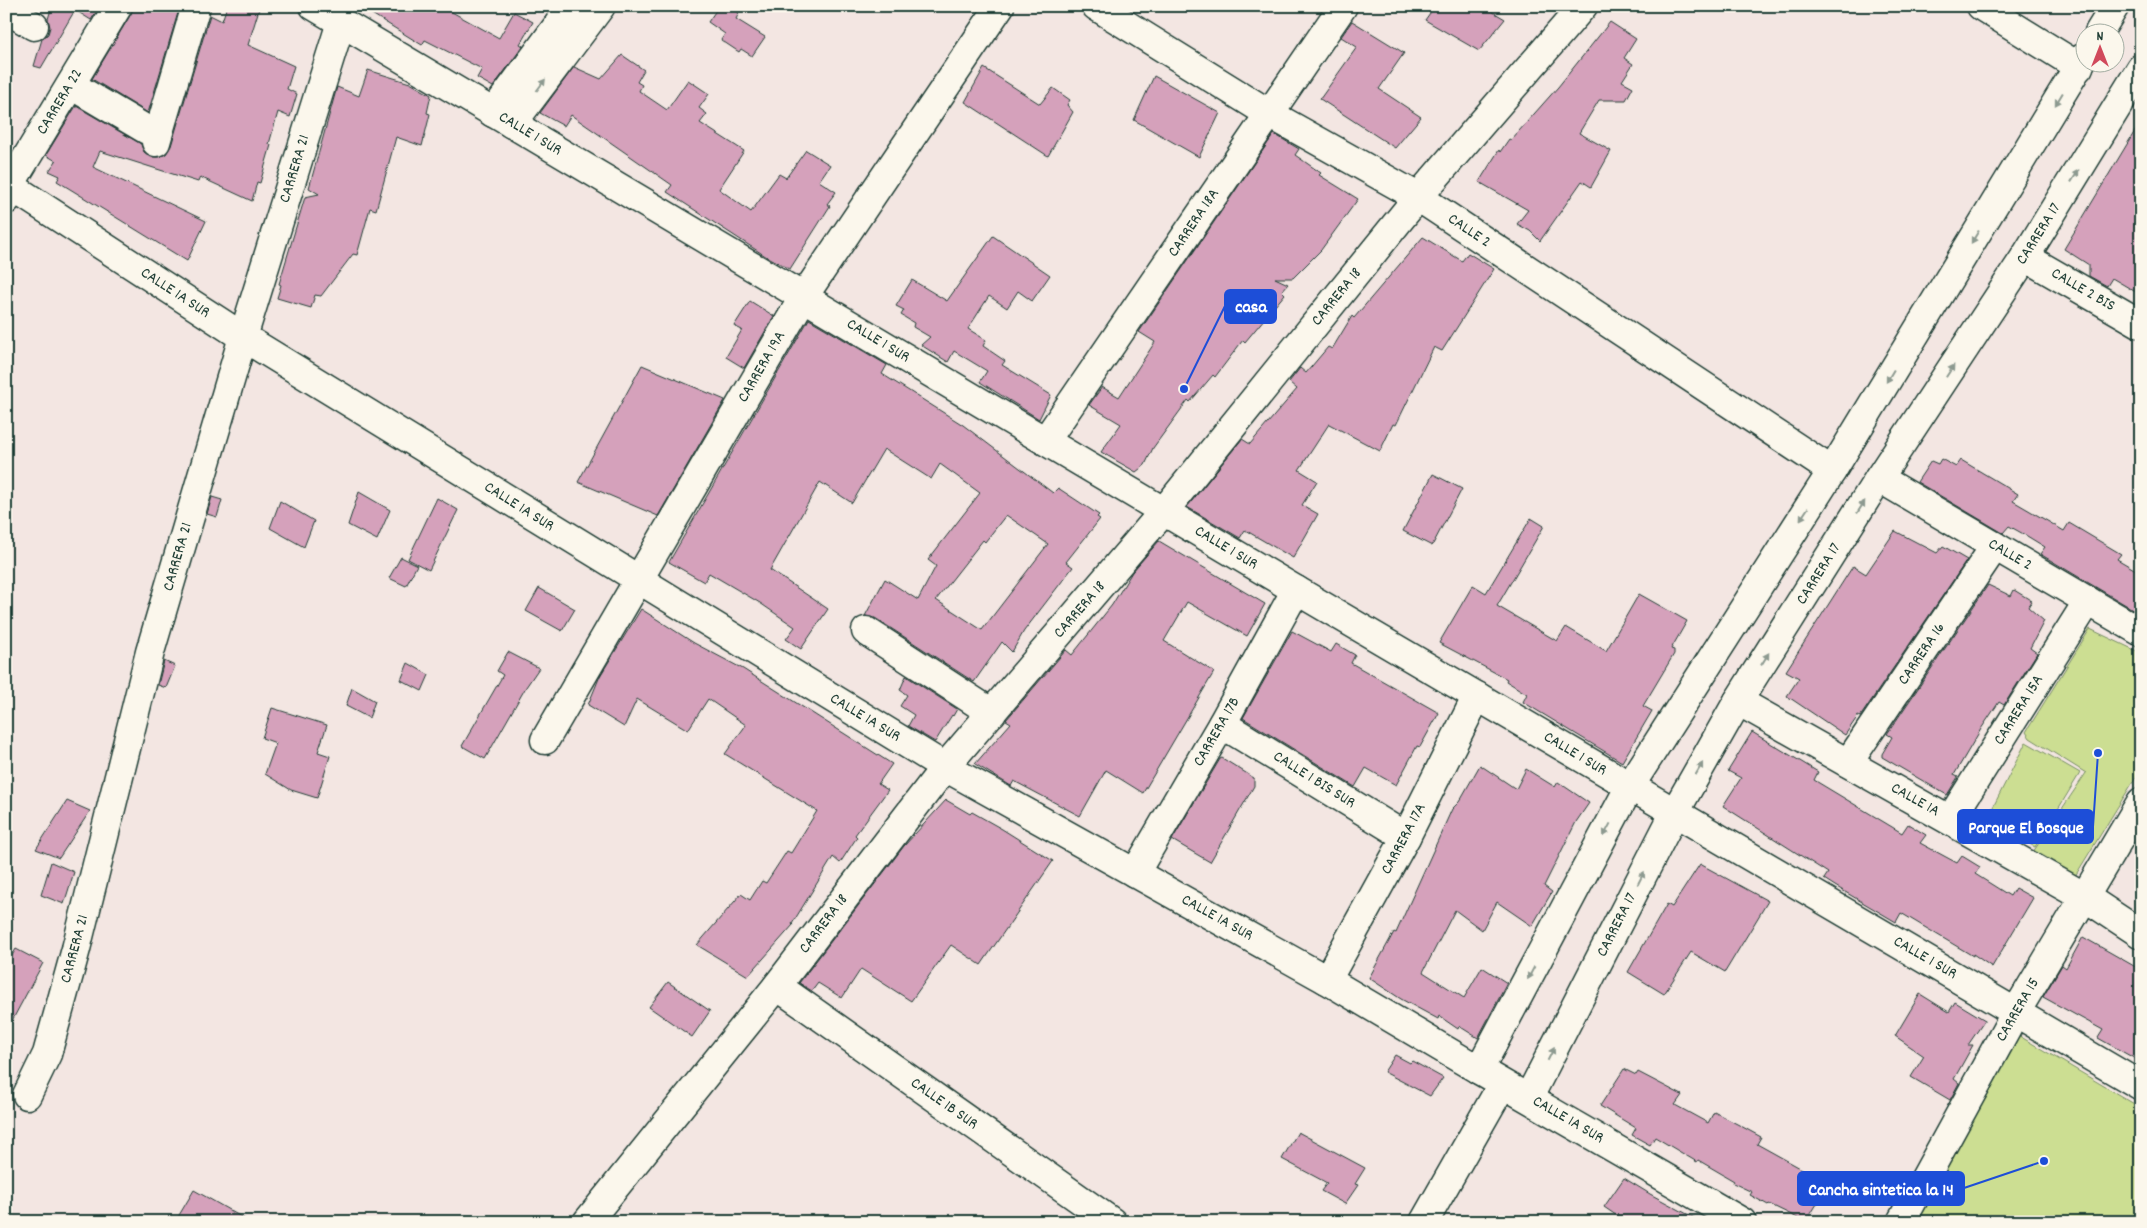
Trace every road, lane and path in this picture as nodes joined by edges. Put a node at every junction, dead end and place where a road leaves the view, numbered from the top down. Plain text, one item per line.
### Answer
1 (118, 6) edge
2 (196, 6) edge
3 (314, 6) edge
4 (572, 6) edge
5 (601, 6) edge
6 (1000, 6) edge
7 (1096, 6) edge
8 (1343, 6) edge
9 (1583, 6) edge
10 (1981, 6) edge
11 (2116, 6) edge
12 (6, 9) edge
13 (341, 22) junction
14 (2106, 22) edge
15 (34, 26) dead end
16 (2074, 58) edge
17 (2141, 68) edge
18 (2076, 72) edge
19 (70, 85) junction
20 (1268, 113) junction
21 (502, 118) junction
22 (8, 189) edge
23 (1418, 197) junction
24 (2025, 257) junction
25 (804, 296) junction
26 (2141, 324) edge
27 (243, 337) junction
28 (1046, 440) junction
29 (1832, 471) junction
30 (1879, 478) junction
31 (1164, 511) junction
32 (1995, 546) junction
33 (637, 580) junction
34 (1296, 590) junction
35 (2088, 601) junction
36 (866, 631) dead end
37 (2141, 632) edge
38 (1477, 696) junction
39 (1738, 701) junction
40 (992, 712) junction
41 (1222, 724) junction
42 (545, 740) dead end
43 (1848, 763) junction
44 (945, 766) junction
45 (1630, 786) junction
46 (2141, 802) edge
47 (1675, 812) junction
48 (1950, 820) junction
49 (1406, 837) junction
50 (1135, 873) junction
51 (2085, 897) junction
52 (2141, 934) edge
53 (1327, 980) junction
54 (777, 986) junction
55 (2016, 1012) junction
56 (1479, 1070) junction
57 (1502, 1085) junction
58 (2141, 1086) edge
59 (27, 1094) dead end
60 (1528, 1097) junction
61 (587, 1222) edge
62 (1112, 1222) edge
63 (1424, 1222) edge
64 (1742, 1222) edge
65 (1901, 1222) edge

1 - 19 street, CARRERA 22
2 - 19 street
3 - 13 street, CALLE 1 SUR
4 - 21 street
21 -> 5 street
6 - 25 street, CARRERA 19A
7 - 20 street, CALLE 2
8 - 20 street, CARRERA 18A
9 - 23 street, CARRERA 18
10 - 16 street
11 - 14 street
12 - 15 street
13 - 21 street, CALLE 1 SUR
13 - 27 street, CARRERA 21
24 -> 17 street, CARRERA 17
18 -> 29 street
19 - 22 street, CARRERA 22
20 - 23 street, CALLE 2
20 - 28 street, CARRERA 18A
21 - 25 street, CALLE 1 SUR
22 - 27 street, CALLE 1A SUR
23 - 29 street, CALLE 2
23 - 31 street, CARRERA 18
24 - 26 street, CALLE 2 BIS
30 -> 24 street, CARRERA 17
25 - 28 street, CALLE 1 SUR
25 - 33 street, CARRERA 19A
27 - 33 street, CALLE 1A SUR
27 - 59 street, CARRERA 21
28 - 31 street, CALLE 1 SUR
29 -> 45 street
30 - 32 street, CALLE 2
39 -> 30 street, CARRERA 17
31 - 34 street, CALLE 1 SUR
31 - 40 street, CARRERA 18
32 - 35 street, CALLE 2
32 - 43 street, CARRERA 16
33 - 42 street, CARRERA 19A
33 - 44 street, CALLE 1A SUR
34 - 38 street, CALLE 1 SUR
34 - 41 street, CARRERA 17B
35 - 37 street, CALLE 2
35 - 48 street, CARRERA 15A
36 - 40 street
38 - 45 street, CALLE 1 SUR
38 - 49 street, CARRERA 17A
39 - 43 street, CALLE 1A
47 -> 39 street, CARRERA 17
40 - 44 street, CARRERA 18
41 - 49 street, CALLE 1 BIS SUR
41 - 50 street, CARRERA 17B
43 - 48 street, CALLE 1A
44 - 50 street, CALLE 1A SUR
44 - 54 street, CARRERA 18
45 - 47 street, CALLE 1 SUR
45 -> 56 street
46 - 51 street, CARRERA 15
47 - 55 street, CALLE 1 SUR
60 -> 47 street, CARRERA 17
48 - 51 street, CALLE 1A
49 - 53 street, CARRERA 17A
50 - 53 street, CALLE 1A SUR
51 - 52 street, CALLE 1A
51 - 55 street, CARRERA 15
53 - 56 street, CALLE 1A SUR
54 - 61 street, CARRERA 18
54 - 62 street, CALLE 1B SUR
55 - 58 street, CALLE 1 SUR
55 - 65 street, CARRERA 15
56 - 57 street, CALLE 1A SUR
57 - 60 street, CALLE 1A SUR
57 - 63 street
60 - 64 street, CALLE 1A SUR

